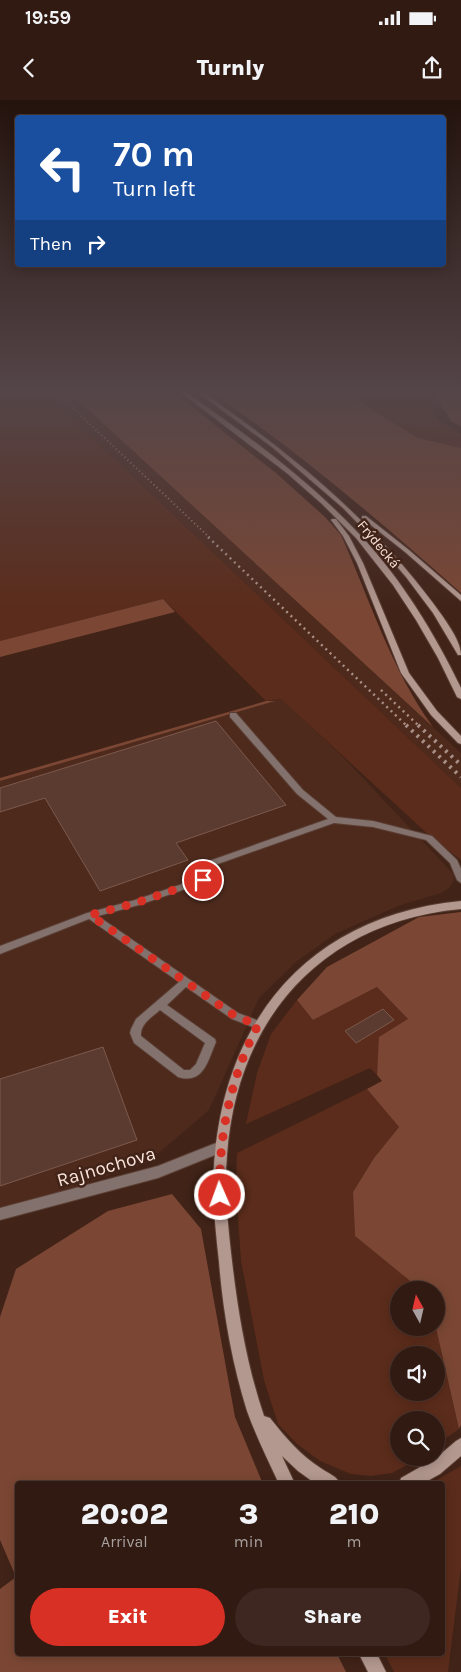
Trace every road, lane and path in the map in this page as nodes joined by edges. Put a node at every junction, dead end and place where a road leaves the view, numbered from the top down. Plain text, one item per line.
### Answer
1 (278, 464) edge
2 (297, 464) edge
3 (315, 479) junction
4 (302, 484) junction
5 (461, 599) edge
6 (461, 653) edge
7 (461, 697) edge
8 (233, 715) dead end
9 (461, 740) edge
10 (334, 820) junction
11 (461, 880) edge
12 (461, 905) edge
13 (90, 915) junction
14 (0, 950) edge
15 (186, 982) junction
16 (160, 1005) junction
17 (258, 1025) junction
18 (221, 1147) junction
19 (0, 1214) edge
20 (254, 1409) junction
21 (461, 1446) edge
22 (286, 1481) edge
23 (326, 1481) edge
24 (411, 1481) edge
25 (369, 1656) edge
26 (377, 1672) edge

1 - 4 main road, Frýdecká
2 - 3 main road, Frýdecká
3 - 5 main road
3 - 6 main road, Frýdecká
4 - 7 main road, Frýdecká
4 - 9 main road
8 - 10 lane
10 - 11 lane
10 - 13 lane
12 - 17 main road
13 - 14 lane
13 - 15 lane
15 - 16 lane
15 - 17 lane
16 - 16 lane
17 - 18 main road
18 - 19 street, Rajnochova
18 - 20 main road
20 - 22 main road
20 - 23 main road
21 - 24 main road
25 - 26 main road

